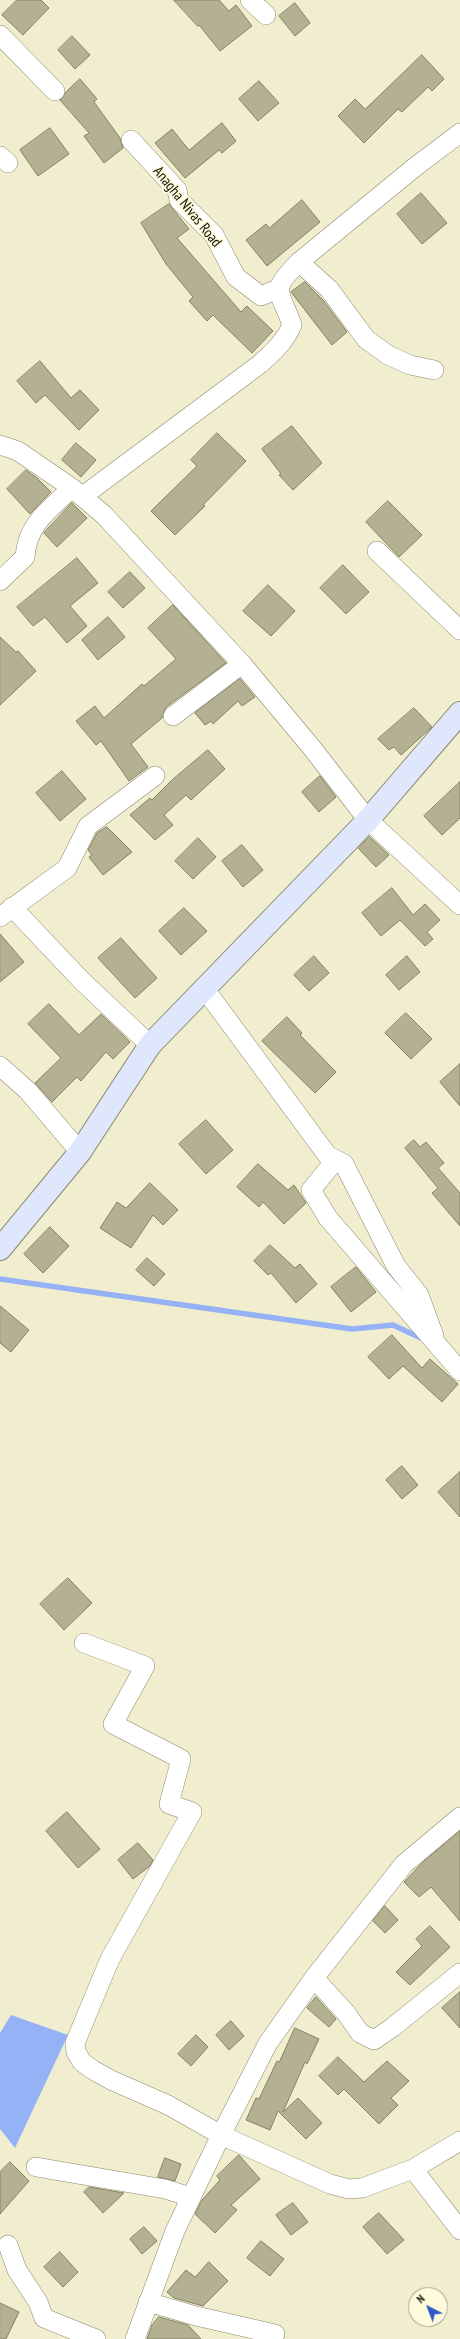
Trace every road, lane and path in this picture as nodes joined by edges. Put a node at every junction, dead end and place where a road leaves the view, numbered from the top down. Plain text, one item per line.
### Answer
1 (250, 0) edge
2 (266, 15) dead end
3 (0, 35) edge
4 (55, 91) dead end
5 (460, 134) edge
6 (131, 140) dead end
7 (299, 262) junction
8 (278, 289) junction
9 (434, 370) dead end
10 (0, 445) edge
11 (77, 492) junction
12 (377, 551) dead end
13 (0, 581) edge
14 (460, 630) edge
15 (242, 664) junction
16 (460, 713) edge
17 (173, 716) dead end
18 (155, 776) dead end
19 (368, 820) junction
20 (460, 905) edge
21 (6, 912) edge
22 (204, 988) junction
23 (150, 1045) junction
24 (0, 1066) edge
25 (80, 1152) junction
26 (327, 1155) junction
27 (0, 1249) edge
28 (437, 1345) junction
29 (460, 1370) edge
30 (84, 1643) dead end
31 (460, 1817) edge
32 (460, 1972) edge
33 (314, 1978) junction
34 (221, 2135) junction
35 (460, 2141) edge
36 (36, 2167) dead end
37 (413, 2169) junction
38 (191, 2197) junction
39 (460, 2230) edge
40 (8, 2245) dead end
41 (148, 2302) junction
42 (275, 2334) dead end
43 (96, 2339) edge
44 (135, 2339) edge

1 - 2 street
3 - 4 street
5 - 7 street
6 - 8 street, Anagha Nivas Road
7 - 8 street
7 - 9 street
8 - 11 street
10 - 11 street
11 - 13 street
11 - 15 street
12 - 14 street
15 - 17 street
15 - 19 street
16 - 19 street
18 - 21 street
19 - 20 street
19 - 22 street
21 - 23 street
22 - 23 street
22 - 26 street
23 - 25 street
24 - 25 street
25 - 27 street
26 - 28 street
26 - 28 street
28 - 29 street
30 - 34 street
31 - 33 street
32 - 33 street
33 - 34 street
34 - 37 street
34 - 38 street
35 - 37 street
36 - 38 street
37 - 39 street
38 - 41 street
40 - 43 street
41 - 42 street
41 - 44 street

